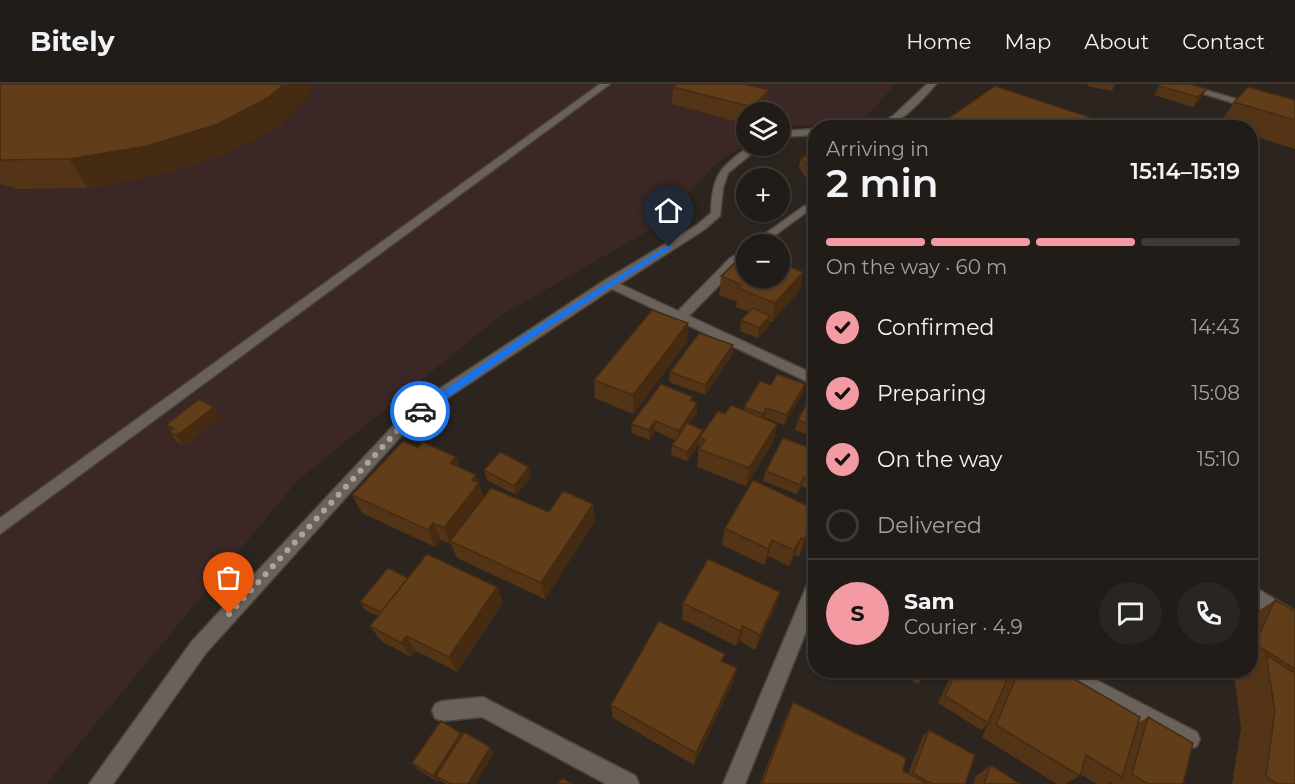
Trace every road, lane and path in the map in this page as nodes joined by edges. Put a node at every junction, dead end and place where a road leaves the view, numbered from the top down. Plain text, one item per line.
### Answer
1 (606, 84) edge
2 (932, 84) edge
3 (1176, 84) edge
4 (1295, 119) edge
5 (892, 120) edge
6 (808, 132) edge
7 (790, 133) edge
8 (743, 156) edge
9 (804, 209) dead end
10 (770, 234) edge
11 (736, 260) edge
12 (609, 284) junction
13 (681, 317) junction
14 (808, 377) edge
15 (0, 527) edge
16 (1258, 597) edge
17 (808, 604) edge
18 (1295, 621) edge
19 (1072, 678) edge
20 (442, 711) dead end
21 (1190, 739) edge
22 (100, 784) edge
23 (628, 784) edge
24 (734, 784) edge

1 - 15 street
2 - 5 street
3 - 4 street
6 - 7 street
8 - 12 street
9 - 10 street
11 - 13 street
12 - 13 street
12 - 22 street
13 - 14 street
16 - 18 street
17 - 24 street
19 - 21 street
20 - 23 street

